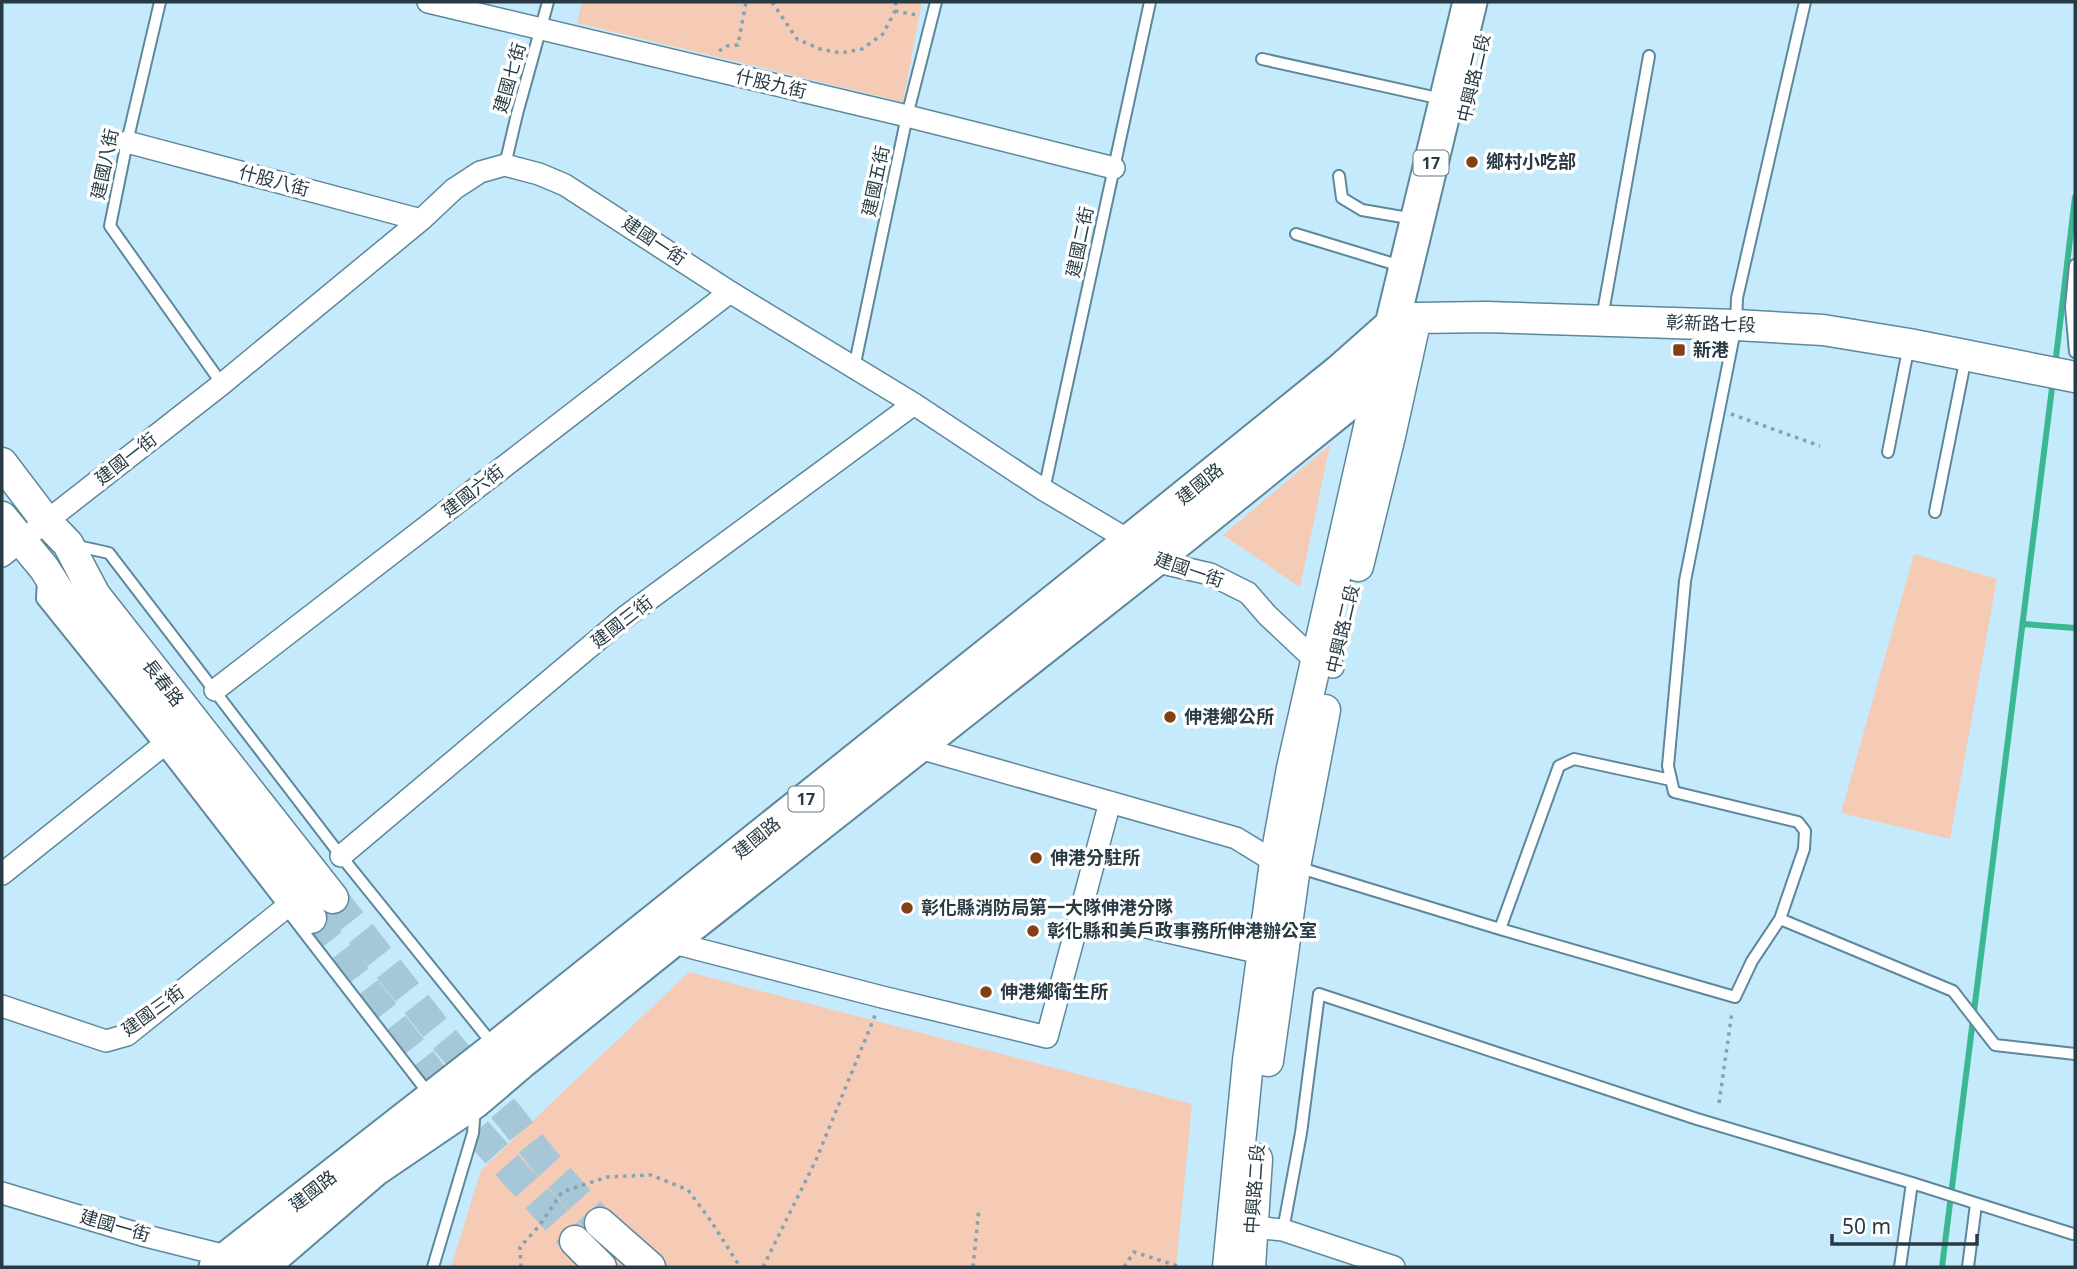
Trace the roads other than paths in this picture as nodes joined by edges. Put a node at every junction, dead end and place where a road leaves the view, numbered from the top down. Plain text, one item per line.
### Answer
1 (160, 2) edge
2 (428, 2) edge
3 (548, 2) edge
4 (936, 2) edge
5 (1150, 2) edge
6 (1470, 2) edge
7 (1492, 2) edge
8 (1805, 2) edge
9 (542, 29) junction
10 (1649, 56) dead end
11 (1262, 59) dead end
12 (1458, 102) junction
13 (907, 116) junction
14 (127, 142) junction
15 (505, 165) junction
16 (1114, 168) junction
17 (1339, 176) dead end
18 (421, 220) junction
19 (1418, 220) junction
20 (1296, 234) dead end
21 (2075, 265) edge
22 (1406, 268) junction
23 (730, 292) junction
24 (1601, 320) junction
25 (1736, 325) junction
26 (1398, 333) junction
27 (1909, 344) junction
28 (2075, 352) edge
29 (1967, 355) junction
30 (854, 368) junction
31 (2075, 377) edge
32 (222, 384) junction
33 (914, 404) junction
34 (1888, 452) dead end
35 (2, 463) edge
36 (1044, 490) junction
37 (1935, 512) dead end
38 (2, 517) edge
39 (46, 521) junction
40 (68, 544) junction
41 (11, 549) edge
42 (1141, 551) junction
43 (44, 568) junction
44 (1325, 664) junction
45 (215, 690) junction
46 (160, 747) junction
47 (916, 747) junction
48 (1671, 780) junction
49 (1110, 802) junction
50 (341, 856) junction
51 (1285, 865) junction
52 (2, 874) edge
53 (333, 898) tunnel mouth
54 (1080, 912) junction
55 (298, 913) junction
56 (1780, 919) junction
57 (1500, 929) junction
58 (670, 942) junction
59 (1272, 955) junction
60 (2, 1006) edge
61 (2075, 1054) edge
62 (485, 1074) junction
63 (432, 1098) junction
64 (1917, 1184) junction
65 (2, 1193) edge
66 (1976, 1204) junction
67 (600, 1223) tunnel mouth
68 (1242, 1224) junction
69 (1283, 1230) junction
70 (2073, 1234) dead end
71 (575, 1241) tunnel mouth
72 (223, 1262) edge
73 (261, 1267) edge
74 (433, 1267) edge
75 (601, 1267) edge
76 (650, 1267) edge
77 (1228, 1267) edge
78 (1250, 1267) edge
79 (1394, 1267) edge
80 (1900, 1267) edge
81 (1968, 1267) edge

1 - 14 lane, 建國八街
2 - 9 street, 什股九街
3 - 9 lane, 建國七街
4 - 13 lane, 建國五街
5 - 16 lane, 建國二街
6 - 12 main road, 中興路二段 / 17
7 - 12 main road, 中興路二段 / 17
8 - 25 lane
9 - 13 street, 什股九街
9 - 15 lane, 建國七街
10 - 24 lane
11 - 12 lane
12 - 19 main road, 中興路二段 / 17
12 - 26 main road, 中興路二段 / 17
13 - 16 street, 什股九街
13 - 30 lane, 建國五街
14 - 18 street, 什股八街
14 - 32 lane, 建國八街
15 - 18 street, 建國一街
15 - 23 street, 建國一街
16 - 36 lane, 建國二街
17 - 19 lane
18 - 32 street, 建國一街
19 - 22 main road, 中興路二段 / 17
20 - 22 lane
21 - 28 lane
22 - 26 main road, 中興路二段 / 17
23 - 30 street, 建國一街
23 - 45 street, 建國六街
24 - 25 street, 彰新路七段
24 - 26 street, 彰新路七段
25 - 27 street, 彰新路七段
25 - 48 lane
26 - 42 main road, 建國路 / 17
26 - 44 street, 中興路二段
26 - 44 street, 中興路二段
27 - 29 street, 彰新路七段
27 - 34 lane
29 - 31 street, 彰新路七段
29 - 37 lane
30 - 33 street, 建國一街
32 - 39 street, 建國一街
33 - 36 street, 建國一街
33 - 50 street, 建國三街
35 - 39 street, 長春路
36 - 42 street, 建國一街
38 - 41 street, 長春路
39 - 40 street, 長春路
39 - 41 street, 建國一街
40 - 45 lane
40 - 53 street, 長春路
41 - 43 street, 長春路
42 - 44 street, 建國一街
42 - 47 main road, 建國路 / 17
42 - 62 main road, 建國路 / 17
43 - 46 lane
43 - 55 street, 長春路
44 - 51 street, 中興路二段
45 - 50 lane
46 - 52 street
46 - 55 lane
47 - 49 street
47 - 58 main road, 建國路 / 17
48 - 56 lane
48 - 57 lane
49 - 51 street
49 - 54 street
50 - 62 lane
51 - 57 lane
51 - 59 street, 中興路二段
54 - 58 street
54 - 59 street
55 - 60 street, 建國三街
55 - 63 lane
56 - 57 lane
56 - 61 lane
58 - 62 main road, 建國路 / 17
59 - 68 street, 中興路二段
62 - 63 main road, 建國路 / 17
62 - 63 lane
62 - 73 main road, 建國路 / 17
62 - 74 lane
63 - 72 main road, 建國路 / 17
64 - 66 lane
64 - 69 lane
64 - 80 lane
65 - 72 street, 建國一街
66 - 70 lane
66 - 81 lane
67 - 76 street
68 - 69 street
68 - 77 street, 中興路二段
68 - 78 street, 中興路二段
69 - 79 street
71 - 75 street

